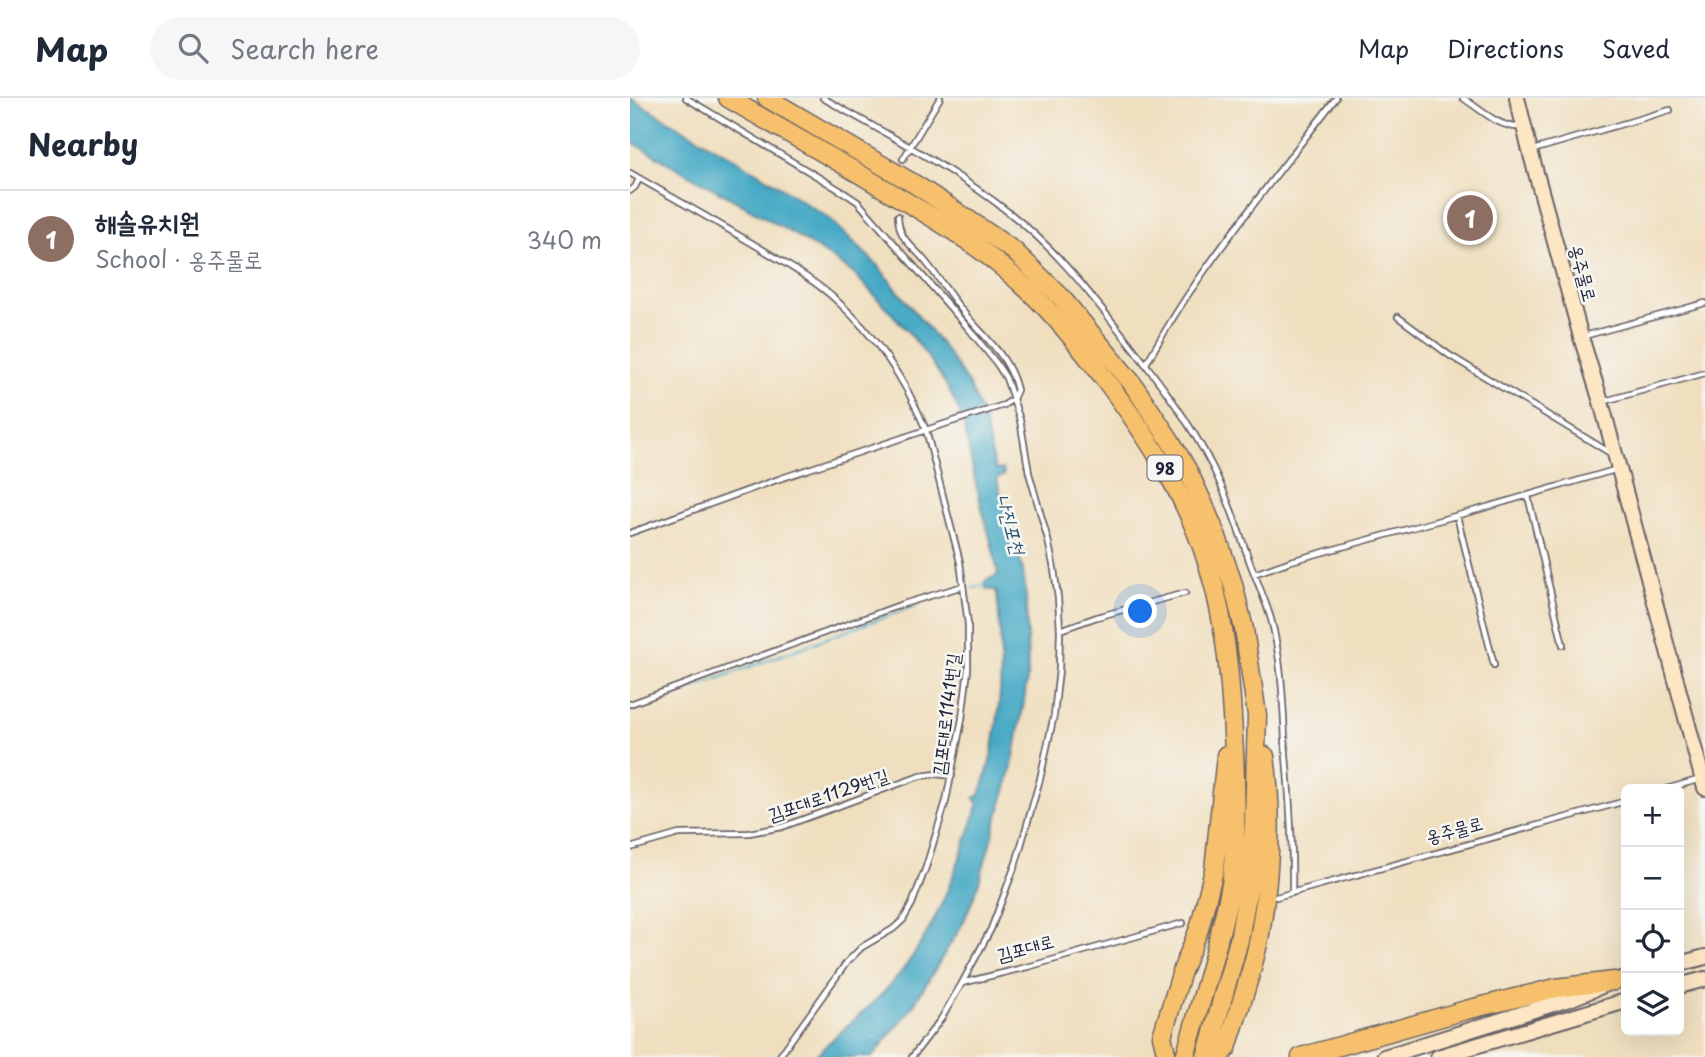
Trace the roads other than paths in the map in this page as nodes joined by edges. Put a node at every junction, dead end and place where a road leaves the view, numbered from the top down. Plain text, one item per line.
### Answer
1 (686, 98) edge
2 (728, 98) edge
3 (767, 98) edge
4 (823, 98) edge
5 (940, 98) edge
6 (1336, 98) edge
7 (1463, 98) edge
8 (1517, 98) edge
9 (1670, 110) dead end
10 (1524, 127) junction
11 (911, 146) junction
12 (1530, 151) junction
13 (903, 159) dead end
14 (630, 173) edge
15 (639, 178) junction
16 (630, 191) edge
17 (898, 216) dead end
18 (1705, 303) edge
19 (1398, 317) dead end
20 (1581, 337) junction
21 (1146, 364) junction
22 (1705, 373) edge
23 (1013, 399) junction
24 (1601, 402) junction
25 (926, 430) junction
26 (1617, 463) junction
27 (1528, 496) junction
28 (1457, 516) junction
29 (630, 533) edge
30 (1254, 574) junction
31 (963, 586) junction
32 (1185, 593) dead end
33 (1060, 631) junction
34 (1563, 645) dead end
35 (1494, 665) dead end
36 (1231, 699) junction
37 (630, 704) edge
38 (952, 776) junction
39 (1704, 783) edge
40 (1684, 786) edge
41 (1621, 802) edge
42 (630, 848) edge
43 (1292, 893) junction
44 (1276, 897) dead end
45 (1183, 923) dead end
46 (1705, 957) edge
47 (1684, 963) edge
48 (1620, 979) edge
49 (1705, 979) edge
50 (962, 983) junction
51 (1684, 985) edge
52 (1556, 988) junction
53 (1621, 1002) edge
54 (1161, 1036) junction
55 (1219, 1052) edge
56 (779, 1057) edge
57 (912, 1057) edge
58 (1150, 1057) edge
59 (1167, 1057) edge
60 (1185, 1057) edge
61 (1301, 1057) edge
62 (1333, 1057) edge
63 (1384, 1057) edge
64 (1438, 1057) edge

1 - 23 lane
2 - 36 highway, 98
3 - 55 highway, 98
4 - 11 lane
5 - 11 lane
6 - 21 lane
7 - 10 lane
8 - 10 street, 옹주물로
9 - 12 lane
10 - 12 street, 옹주물로
11 - 13 lane
11 - 21 lane
12 - 20 street, 옹주물로
14 - 15 lane
15 - 16 lane
15 - 25 lane
17 - 23 lane
18 - 20 lane
19 - 26 lane
20 - 24 street, 옹주물로
21 - 30 lane
22 - 24 lane
23 - 25 lane
23 - 33 lane
24 - 26 street, 옹주물로
25 - 29 lane
25 - 31 lane, 김포대로1141번길
26 - 27 lane
26 - 39 street, 옹주물로
27 - 28 lane
27 - 34 lane
28 - 30 lane
28 - 35 lane
30 - 43 lane
31 - 37 lane
31 - 38 lane, 김포대로1141번길
32 - 33 lane
33 - 50 lane
36 - 54 highway
36 - 60 highway, 98
38 - 42 lane, 김포대로1129번길
38 - 56 lane, 김포대로1141번길
39 - 40 lane, 옹주물로
41 - 43 lane, 옹주물로
43 - 44 lane, 옹주물로
45 - 50 lane, 김포대로
46 - 47 street
48 - 52 highway
48 - 63 street
49 - 51 street
50 - 57 lane
52 - 61 highway
52 - 62 highway
53 - 64 street
54 - 58 highway
54 - 59 highway

